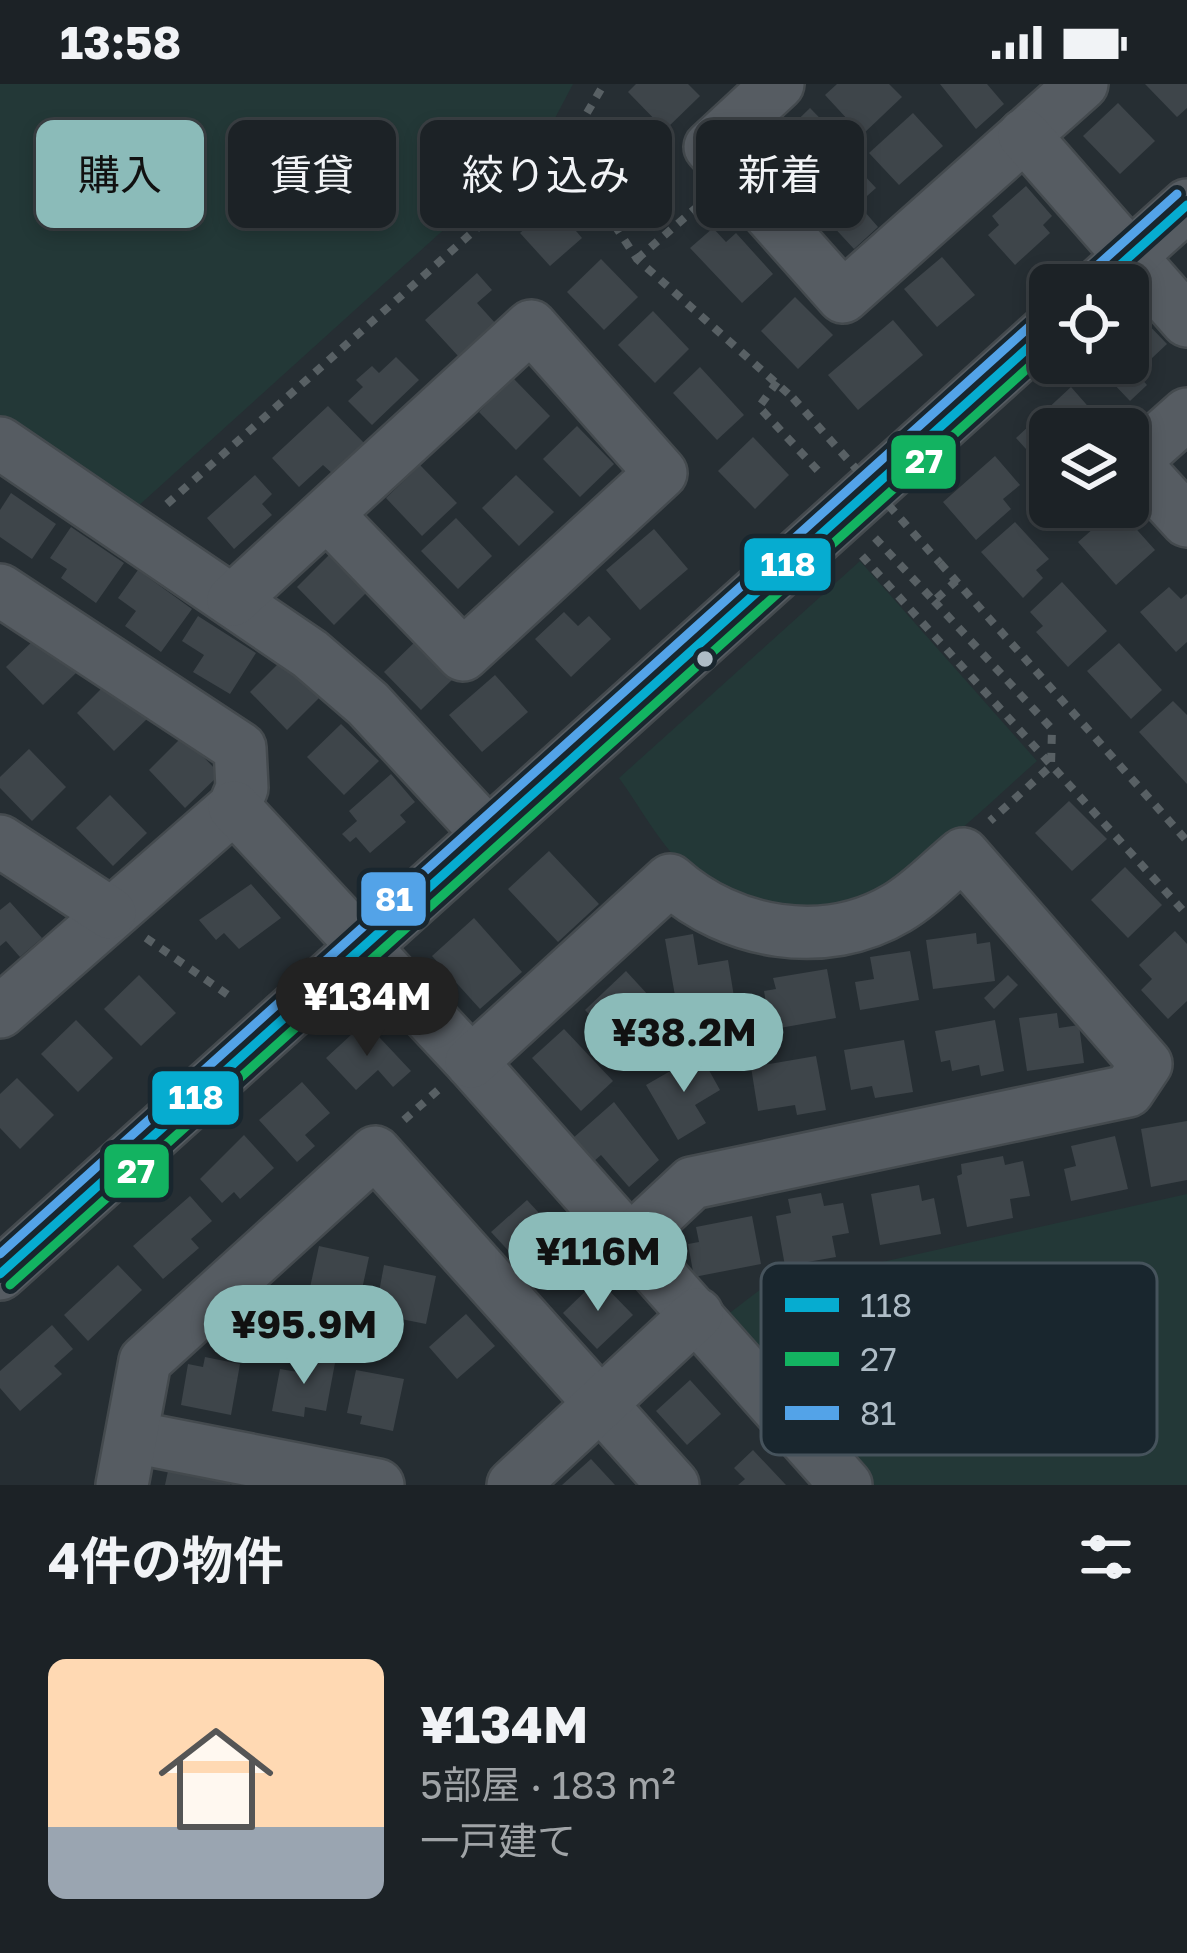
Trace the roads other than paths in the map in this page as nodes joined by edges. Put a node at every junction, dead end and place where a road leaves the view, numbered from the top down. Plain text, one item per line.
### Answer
1 (778, 84) edge
2 (1082, 84) edge
3 (1024, 136) junction
4 (1187, 205) edge
5 (1110, 264) edge
6 (1121, 264) edge
7 (1149, 294) edge
8 (1187, 321) edge
9 (1029, 347) edge
10 (1187, 414) edge
11 (0, 443) edge
12 (327, 514) junction
13 (1187, 521) edge
14 (0, 590) edge
15 (233, 600) junction
16 (234, 807) junction
17 (487, 833) junction
18 (0, 841) edge
19 (110, 913) junction
20 (359, 946) junction
21 (0, 1012) edge
22 (471, 1061) junction
23 (629, 1242) junction
24 (0, 1274) edge
25 (697, 1314) junction
26 (761, 1387) edge
27 (603, 1404) junction
28 (820, 1455) edge
29 (128, 1461) edge
30 (378, 1485) edge
31 (513, 1485) edge
32 (673, 1485) edge
33 (846, 1485) edge

1 - 3 street
2 - 3 street
3 - 5 street
4 - 6 street
7 - 8 street
9 - 17 street
10 - 13 street
11 - 15 street
12 - 12 street
12 - 15 street
14 - 16 street
15 - 17 street
16 - 19 street
16 - 20 street
17 - 20 street
18 - 19 street
19 - 21 street
20 - 22 street
20 - 24 street
22 - 23 street
22 - 23 street
23 - 25 street
25 - 26 street
25 - 27 street
27 - 29 street
27 - 31 street
27 - 32 street
28 - 33 street
29 - 30 street

